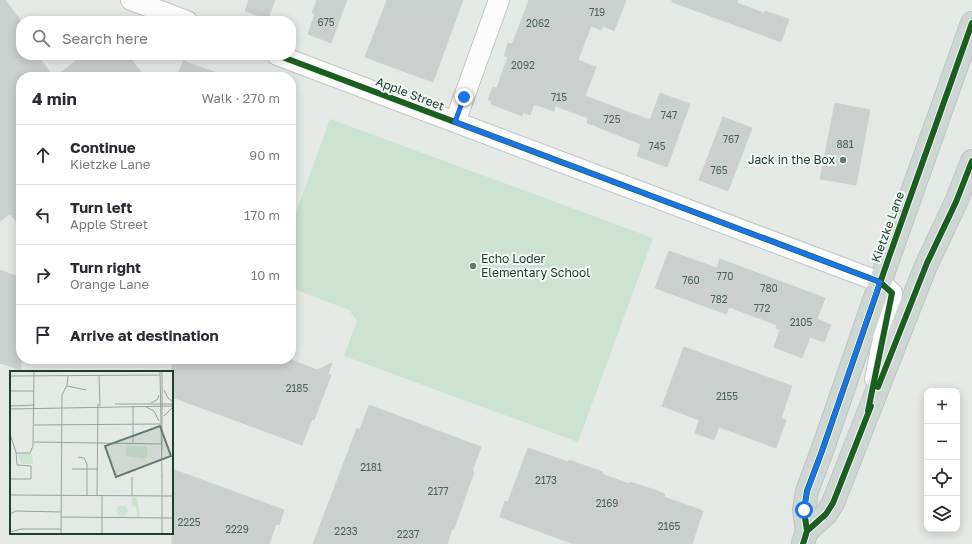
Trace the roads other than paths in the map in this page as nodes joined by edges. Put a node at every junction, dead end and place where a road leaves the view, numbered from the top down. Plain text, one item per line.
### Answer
1 (131, 0) edge
2 (499, 0) edge
3 (174, 16) edge
4 (972, 23) edge
5 (290, 60) edge
6 (455, 122) junction
7 (972, 162) edge
8 (880, 282) junction
9 (868, 411) junction
10 (805, 538) edge

1 - 3 street
2 - 6 street
4 - 8 main road, Kietzke Lane
5 - 6 street, Apple Street
6 - 8 street, Apple Street
7 - 9 main road, Kietzke Lane
8 - 9 street
8 - 10 main road, Kietzke Lane
9 - 10 main road, Kietzke Lane

